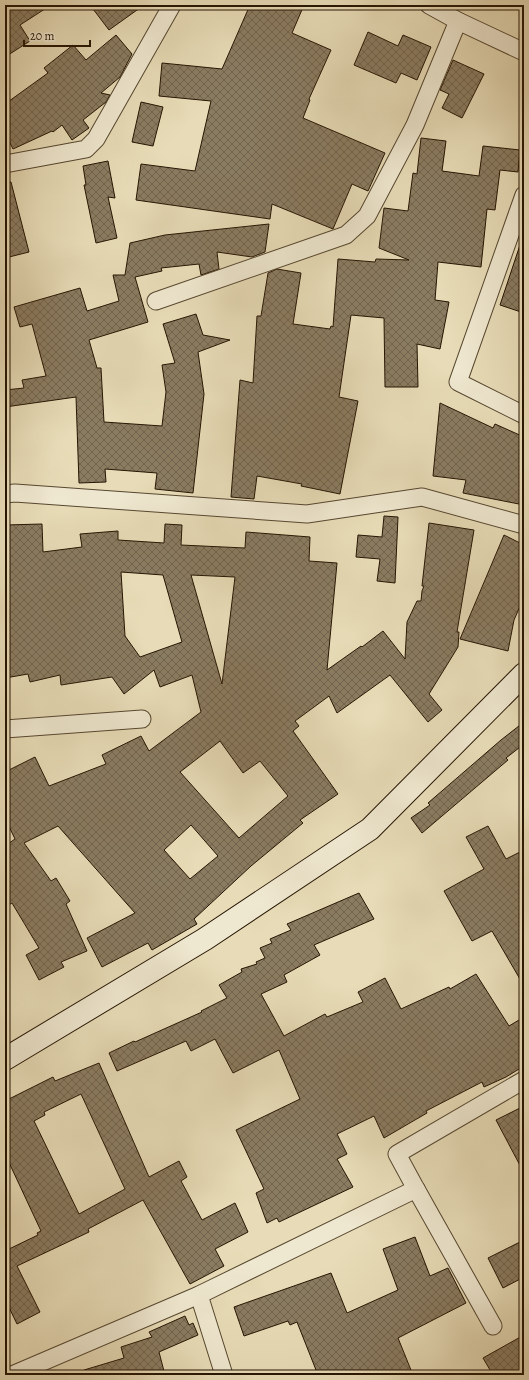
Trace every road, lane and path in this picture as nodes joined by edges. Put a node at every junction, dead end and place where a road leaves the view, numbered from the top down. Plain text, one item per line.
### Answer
1 (172, 5) edge
2 (429, 5) edge
3 (458, 21) junction
4 (524, 52) edge
5 (5, 164) edge
6 (524, 195) edge
7 (156, 302) dead end
8 (524, 415) edge
9 (5, 494) edge
10 (524, 525) edge
11 (524, 674) edge
12 (142, 719) dead end
13 (5, 729) edge
14 (5, 1059) edge
15 (524, 1080) edge
16 (416, 1189) junction
17 (199, 1295) junction
18 (494, 1326) dead end
19 (12, 1375) edge
20 (224, 1375) edge

1 - 5 street
2 - 3 street
3 - 4 street
3 - 7 street
6 - 8 street
9 - 10 street
11 - 14 street
12 - 13 street
15 - 16 street
16 - 17 street
16 - 18 street
17 - 19 street
17 - 20 street

